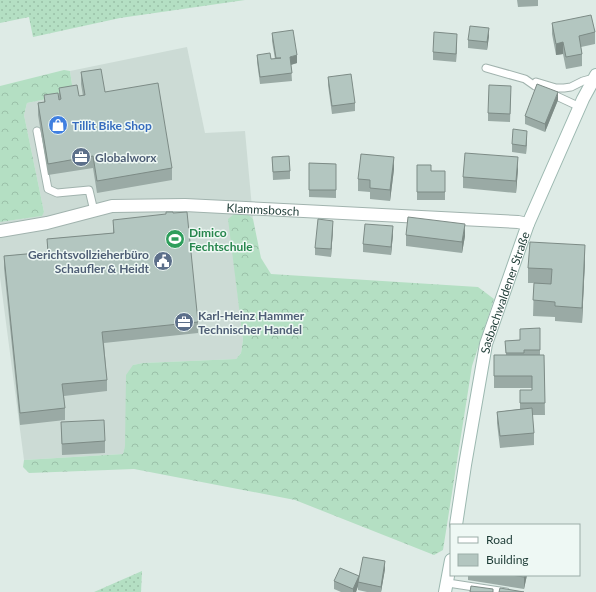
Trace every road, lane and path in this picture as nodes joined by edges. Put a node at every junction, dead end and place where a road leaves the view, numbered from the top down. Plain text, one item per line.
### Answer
1 (486, 68) dead end
2 (595, 76) edge
3 (526, 80) junction
4 (580, 107) junction
5 (36, 131) dead end
6 (94, 210) junction
7 (528, 224) junction
8 (0, 231) edge
9 (456, 524) edge
10 (450, 566) edge
11 (446, 588) edge
12 (506, 592) edge

1 - 3 lane
2 - 3 lane
2 - 4 street, Sasbachwaldener Straße
3 - 4 lane
4 - 7 street, Sasbachwaldener Straße
5 - 6 lane
6 - 7 street, Klammsbosch
6 - 8 street, Klammsbosch
7 - 9 street, Sasbachwaldener Straße
10 - 11 street
11 - 12 lane

